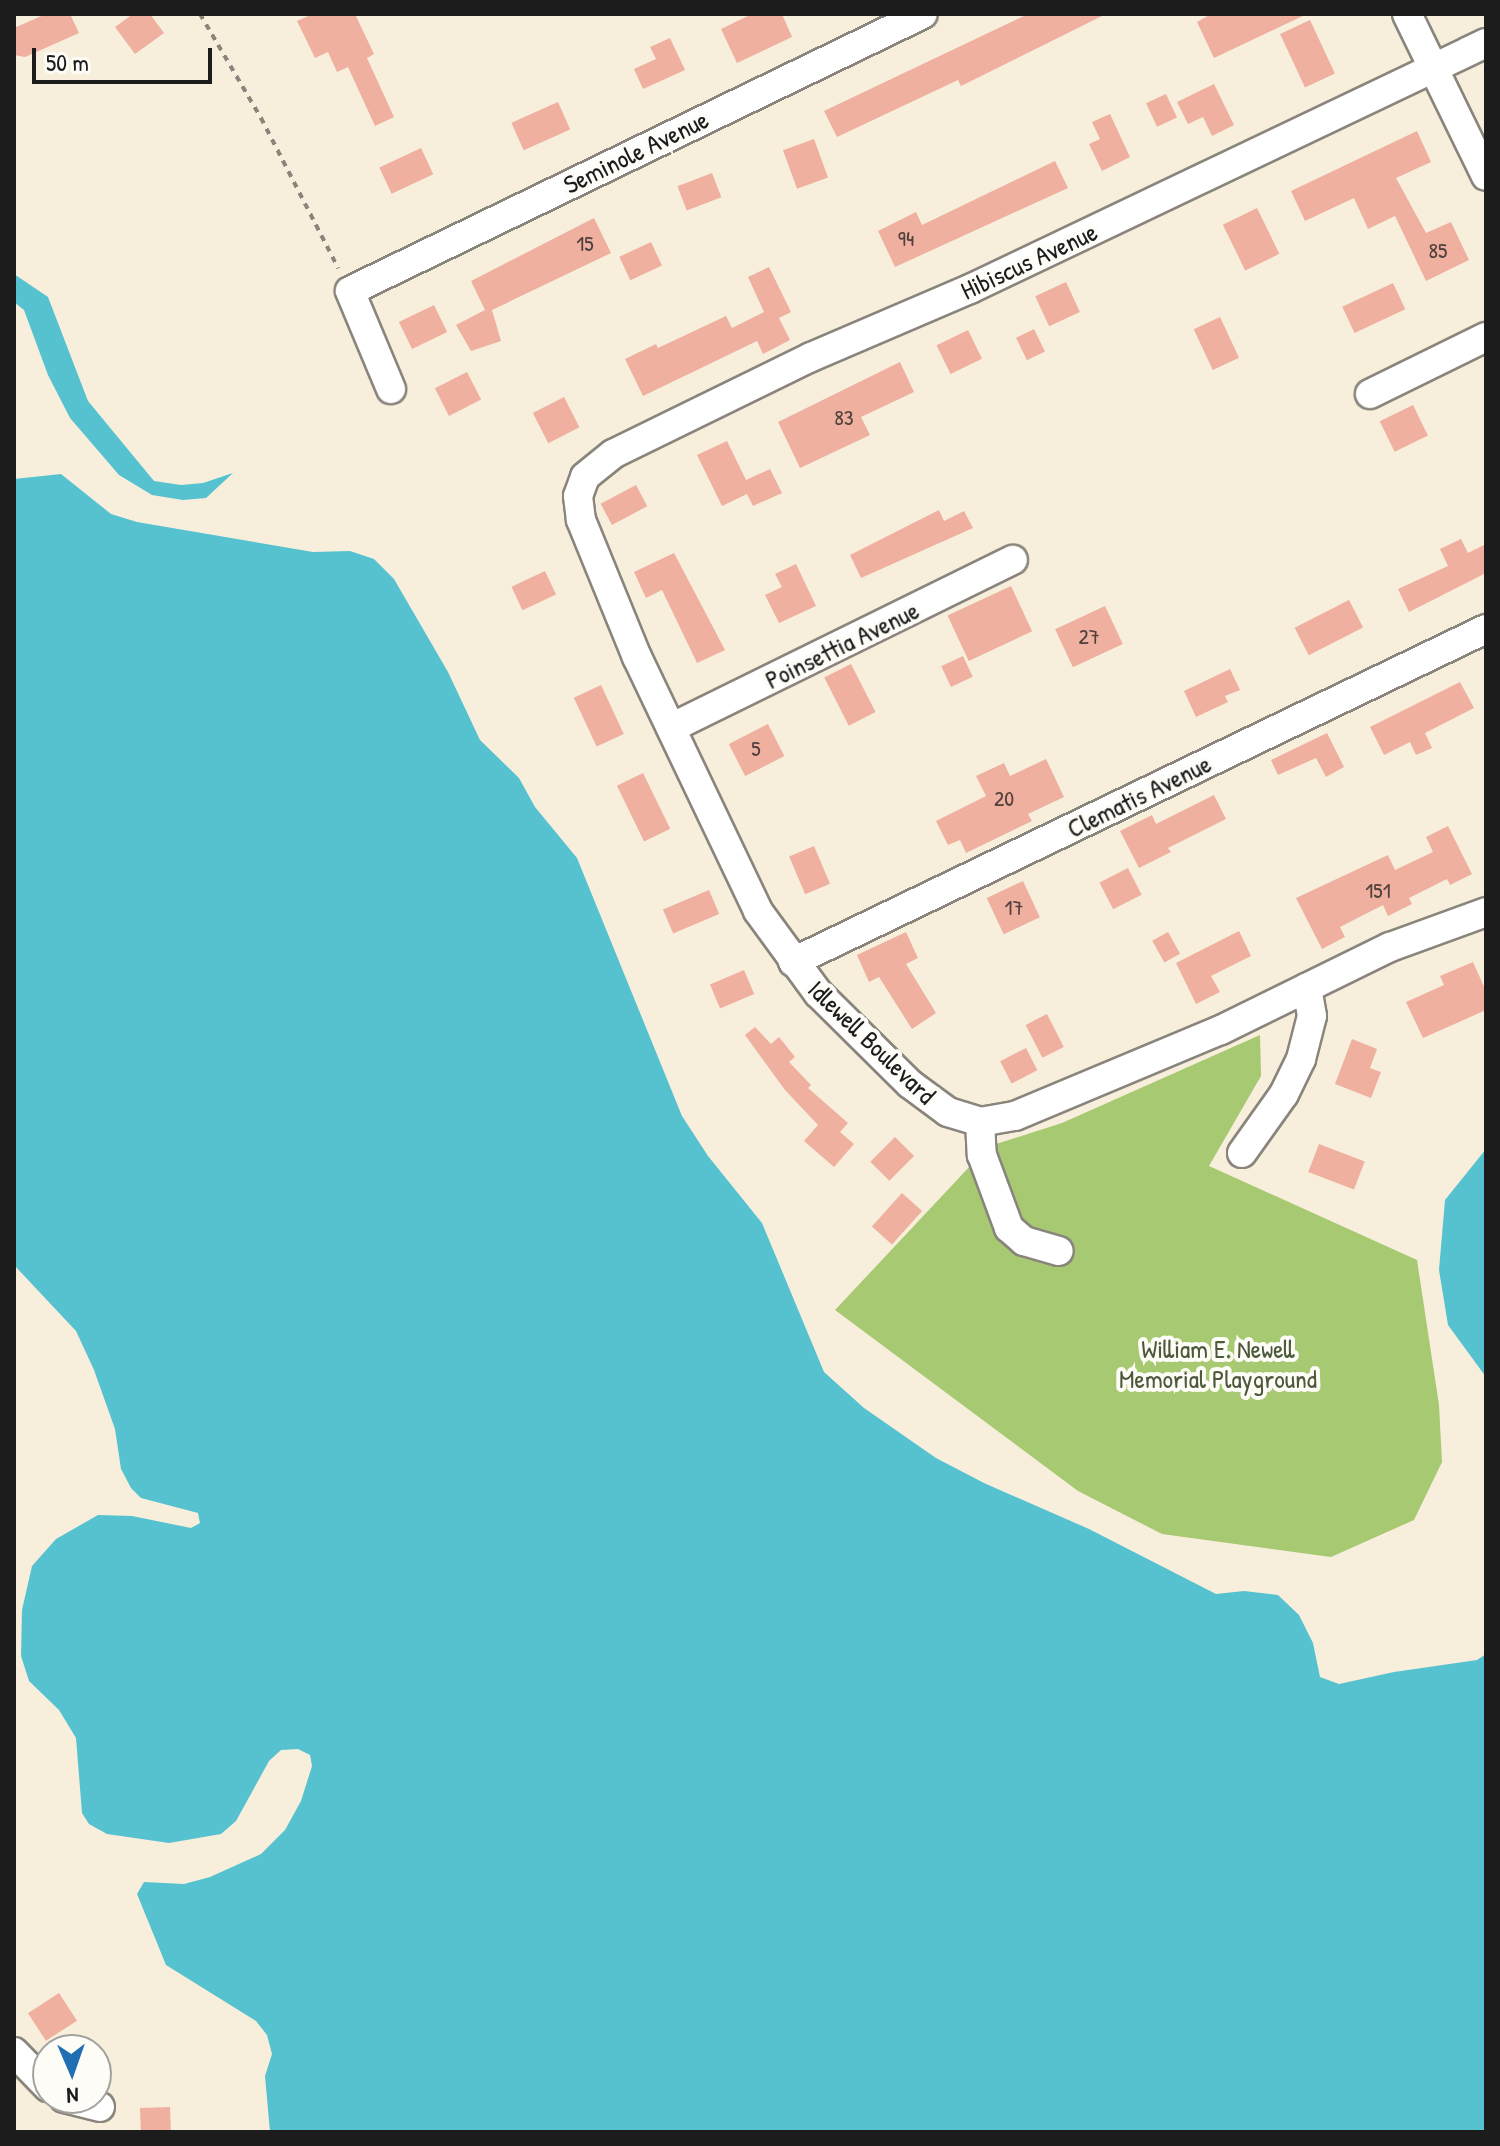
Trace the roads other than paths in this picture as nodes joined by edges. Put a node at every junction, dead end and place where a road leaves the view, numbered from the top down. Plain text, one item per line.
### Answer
1 (923, 14) edge
2 (1407, 14) edge
3 (1486, 43) edge
4 (1435, 68) junction
5 (1486, 176) edge
6 (1486, 337) edge
7 (391, 389) dead end
8 (1370, 394) dead end
9 (581, 486) joint
10 (1013, 560) dead end
11 (1486, 629) edge
12 (671, 728) junction
13 (1486, 912) edge
14 (793, 962) junction
15 (1307, 987) junction
16 (980, 1122) junction
17 (1242, 1153) dead end
18 (1059, 1251) dead end
19 (14, 2052) edge
20 (32, 2071) edge

1 - 7 street, Seminole Avenue
2 - 4 street
3 - 4 street, Hibiscus Avenue
4 - 5 street
4 - 9 street, Hibiscus Avenue
6 - 8 street
9 - 12 street, Idlewell Boulevard
10 - 12 street, Poinsettia Avenue
11 - 14 street, Clematis Avenue
12 - 14 street, Idlewell Boulevard
13 - 15 street
14 - 16 street, Idlewell Boulevard
15 - 16 street
15 - 17 street
16 - 18 street
19 - 20 street

